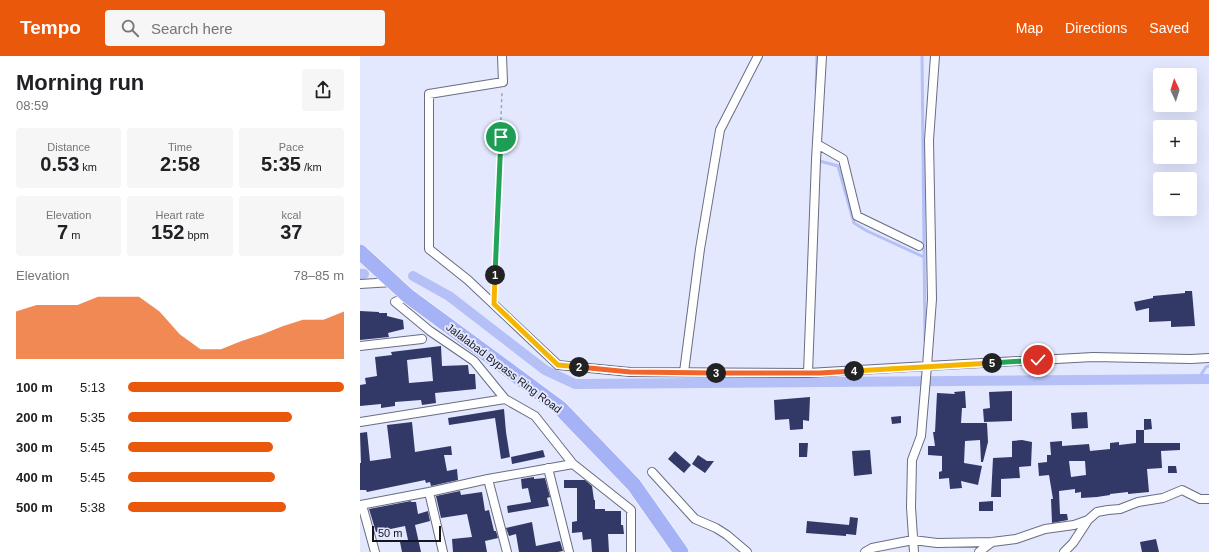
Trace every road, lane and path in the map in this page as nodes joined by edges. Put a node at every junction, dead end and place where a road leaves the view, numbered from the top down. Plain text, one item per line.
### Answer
1 (502, 56) edge
2 (758, 56) edge
3 (822, 56) edge
4 (935, 56) edge
5 (503, 82) junction
6 (817, 144) junction
7 (919, 246) dead end
8 (360, 252) edge
9 (395, 282) junction
10 (360, 284) edge
11 (408, 296) junction
12 (494, 304) junction
13 (422, 339) dead end
14 (360, 346) edge
15 (1209, 358) edge
16 (928, 366) junction
17 (684, 372) junction
18 (808, 373) junction
19 (505, 399) junction
20 (360, 422) edge
21 (573, 464) junction
22 (548, 468) junction
23 (652, 472) dead end
24 (488, 479) junction
25 (430, 492) junction
26 (1209, 499) edge
27 (361, 505) edge
28 (1088, 520) junction
29 (913, 540) junction
30 (992, 542) junction
31 (375, 552) edge
32 (443, 552) edge
33 (507, 552) edge
34 (570, 552) edge
35 (631, 552) edge
36 (681, 552) edge
37 (747, 552) edge
38 (865, 552) edge
39 (914, 552) edge
40 (979, 552) edge
41 (1064, 552) edge

1 - 5 street
2 - 17 street
3 - 6 street
4 - 16 street
5 - 12 path
5 - 12 street
6 - 7 street
6 - 18 street
8 - 9 highway, Jalalabad Bypass Ring Road
9 - 10 street
9 - 11 highway, Jalalabad Bypass Ring Road
11 - 19 street
11 - 36 highway, Jalalabad Bypass Ring Road
12 - 17 street
13 - 14 street
15 - 16 street
16 - 18 street
16 - 29 street
17 - 18 street
19 - 20 street
19 - 21 street
21 - 22 street
21 - 35 street
22 - 24 street
22 - 34 street
23 - 37 street
24 - 25 street
24 - 33 street
25 - 27 street
25 - 32 street
26 - 28 street
27 - 31 street
28 - 30 street
28 - 41 street
29 - 30 street
29 - 38 street
29 - 39 street
30 - 40 street

